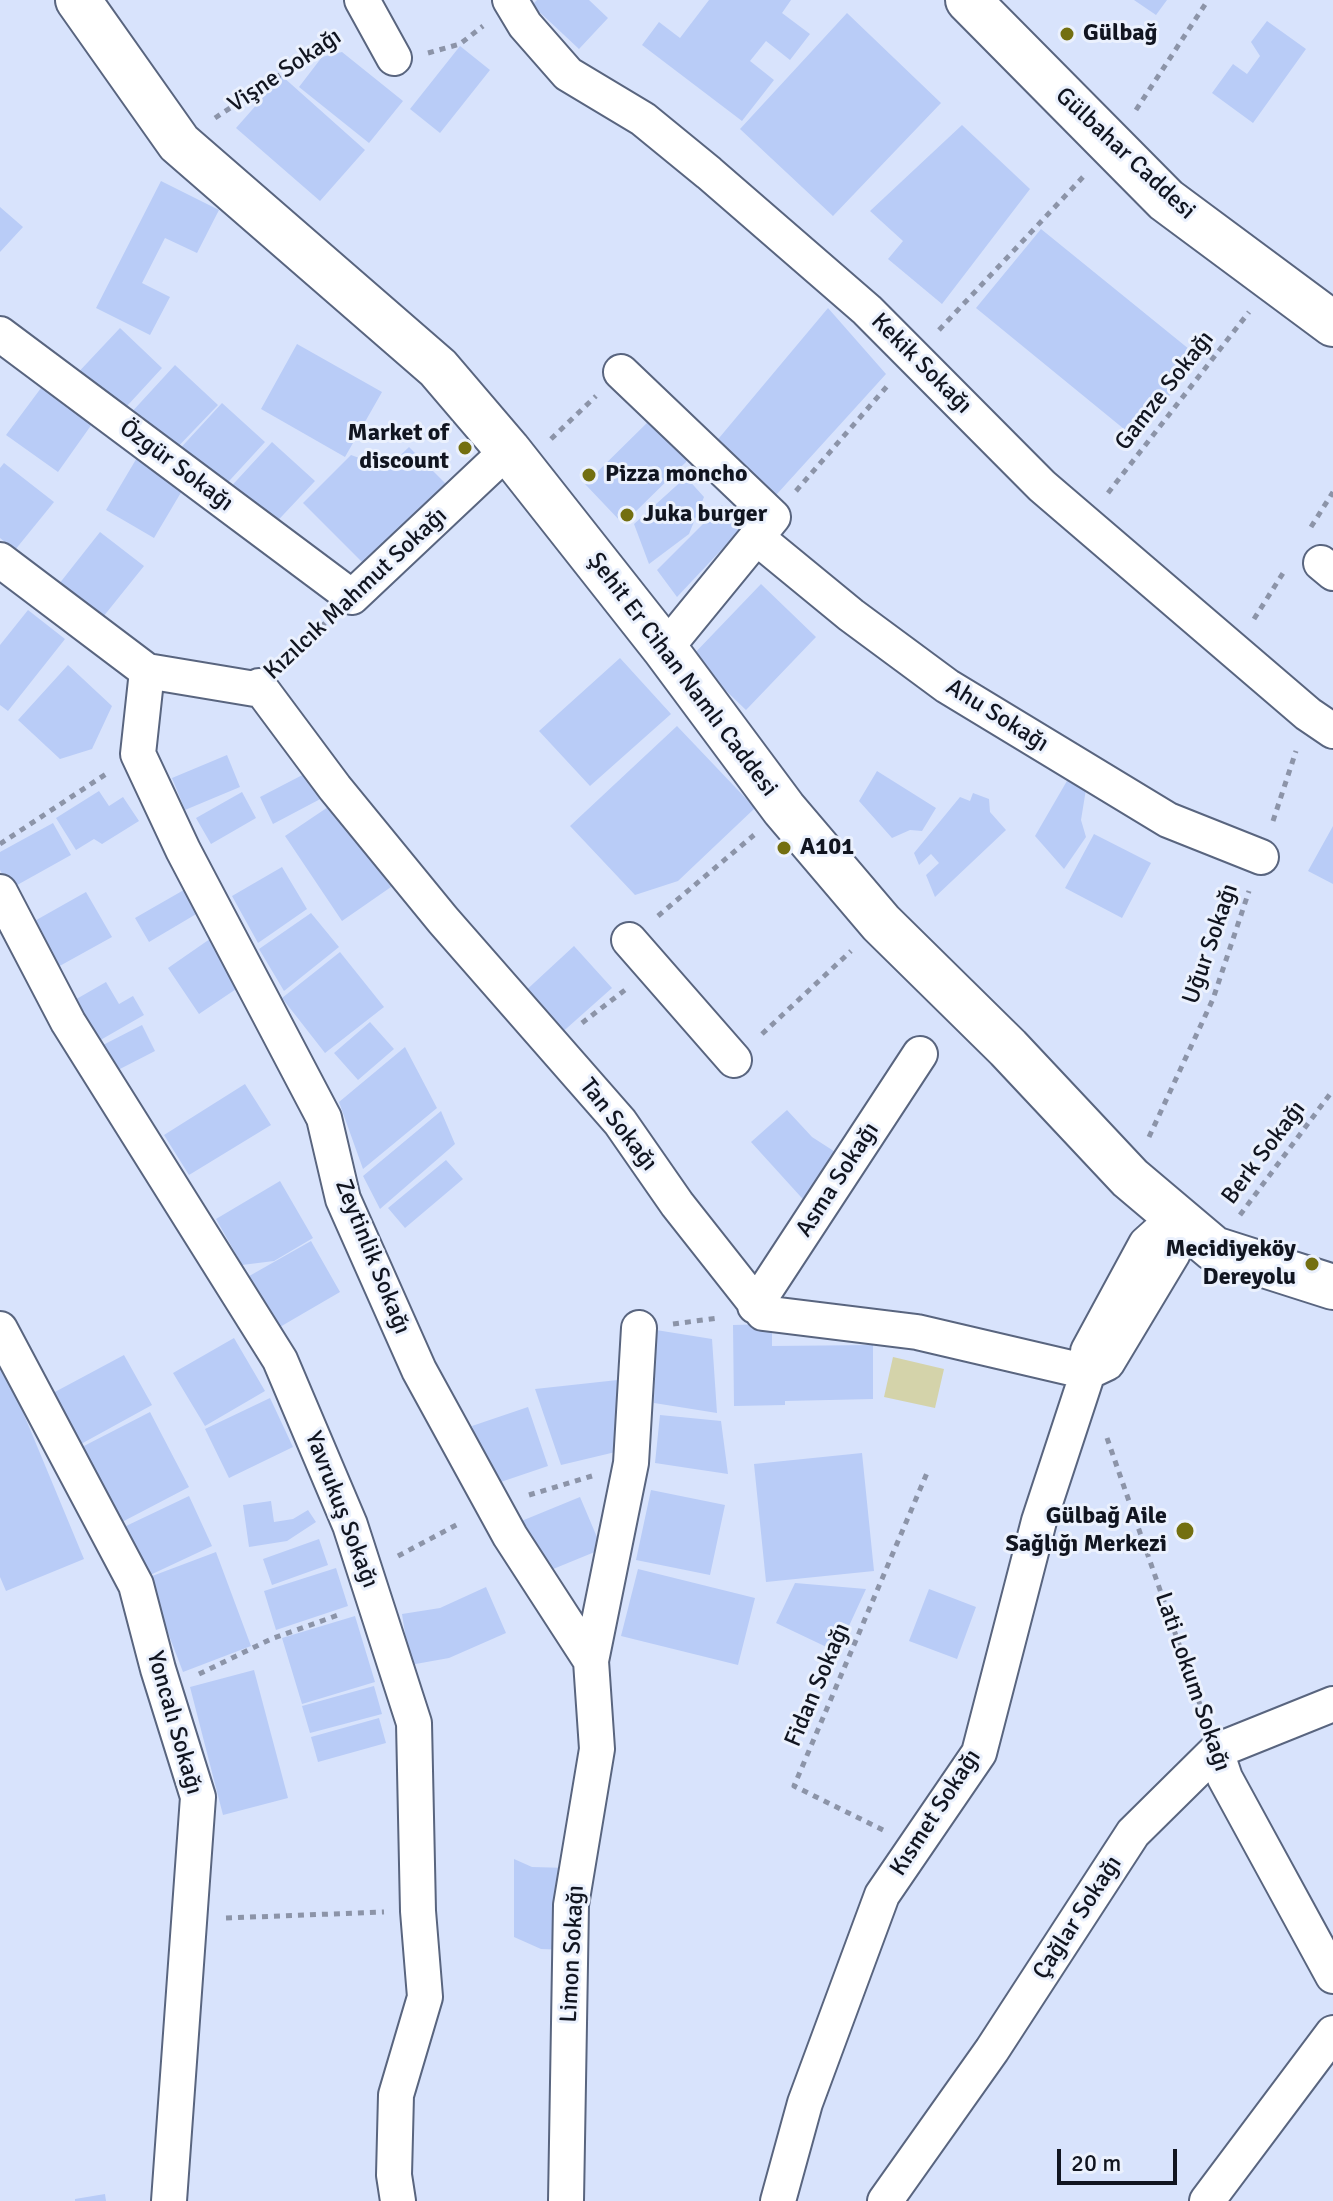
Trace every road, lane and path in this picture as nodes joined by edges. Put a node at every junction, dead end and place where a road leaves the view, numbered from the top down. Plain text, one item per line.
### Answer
1 (78, 0) edge
2 (112, 0) edge
3 (968, 0) edge
4 (1208, 0) edge
5 (512, 2) edge
6 (366, 8) edge
7 (394, 58) joint
8 (201, 128) junction
9 (1113, 146) junction
10 (1273, 281) junction
11 (1333, 324) edge
12 (0, 334) edge
13 (621, 372) joint
14 (521, 453) junction
15 (1085, 523) junction
16 (764, 527) junction
17 (0, 560) edge
18 (352, 597) junction
19 (670, 644) junction
20 (147, 671) junction
21 (259, 686) junction
22 (1321, 723) edge
23 (138, 754) junction
24 (784, 809) junction
25 (0, 844) edge
26 (1261, 857) junction
27 (0, 892) edge
28 (881, 923) junction
29 (629, 940) joint
30 (653, 968) junction
31 (553, 1045) junction
32 (920, 1054) dead end
33 (734, 1060) joint
34 (1333, 1090) edge
35 (1139, 1159) junction
36 (1176, 1217) junction
37 (1223, 1238) junction
38 (1333, 1272) edge
39 (1333, 1287) edge
40 (759, 1309) junction
41 (639, 1328) joint
42 (0, 1329) edge
43 (1088, 1372) junction
44 (927, 1473) dead end
45 (375, 1602) junction
46 (591, 1661) junction
47 (158, 1669) junction
48 (1333, 1704) edge
49 (1216, 1751) junction
50 (916, 1846) junction
51 (418, 1911) junction
52 (189, 1920) junction
53 (1333, 1976) edge
54 (1333, 2033) edge
55 (169, 2201) edge
56 (398, 2201) edge
57 (566, 2201) edge
58 (778, 2201) edge
59 (885, 2201) edge
60 (1207, 2201) edge

1 - 14 street, Şehit Er Cihan Namlı Caddesi
2 - 8 street, Şehit Er Cihan Namlı Caddesi
3 - 9 street, Gülbahar Caddesi
4 - 9 path
5 - 7 path
5 - 15 street, Kekik Sokağı
6 - 7 street, Vişne Sokağı
6 - 8 path, Vişne Sokağı
8 - 14 street, Şehit Er Cihan Namlı Caddesi
9 - 10 street, Gülbahar Caddesi
10 - 11 street, Gülbahar Caddesi
10 - 15 path, Gamze Sokağı
12 - 18 street, Özgür Sokağı
13 - 14 path
13 - 16 street, Ahu Sokağı
14 - 18 street, Kızılcık Mahmut Sokağı
14 - 19 street, Şehit Er Cihan Namlı Caddesi
15 - 22 street, Kekik Sokağı
16 - 19 street
16 - 26 street, Ahu Sokağı
17 - 20 street
18 - 21 path, Kızılcık Mahmut Sokağı
19 - 24 street, Şehit Er Cihan Namlı Caddesi
19 - 35 street, Şehit Er Cihan Namlı Caddesi
20 - 21 street, Kızılcık Mahmut Sokağı
20 - 23 street
21 - 31 street, Tan Sokağı
22 - 26 path, Uğur Sokağı
23 - 25 path
23 - 46 street, Zeytinlik Sokağı
24 - 28 street, Şehit Er Cihan Namlı Caddesi
24 - 29 path
26 - 35 path, Uğur Sokağı
27 - 45 street, Yavrukuş Sokağı
28 - 33 path
28 - 36 street, Şehit Er Cihan Namlı Caddesi
29 - 30 street
30 - 31 path
30 - 33 street
31 - 40 street, Tan Sokağı
32 - 40 street, Asma Sokağı
34 - 37 path, Berk Sokağı
35 - 37 street, Şehit Er Cihan Namlı Caddesi
36 - 39 street, Şehit Er Cihan Namlı Caddesi
36 - 43 street
37 - 38 street, Şehit Er Cihan Namlı Caddesi
40 - 41 path
40 - 43 street
41 - 46 street
42 - 47 street, Yoncalı Sokağı
43 - 49 path, Lati Lokum Sokağı
43 - 50 street, Kısmet Sokağı
44 - 50 path, Fidan Sokağı
45 - 47 path
45 - 51 street, Yavrukuş Sokağı
46 - 57 street, Limon Sokağı
47 - 52 street, Yoncalı Sokağı
48 - 49 street, Çağlar Sokağı
49 - 53 street, Lati Lokum Sokağı
49 - 59 street, Çağlar Sokağı
50 - 58 street, Kısmet Sokağı
51 - 52 path
51 - 56 street, Yavrukuş Sokağı
52 - 55 street, Yoncalı Sokağı
54 - 60 street

